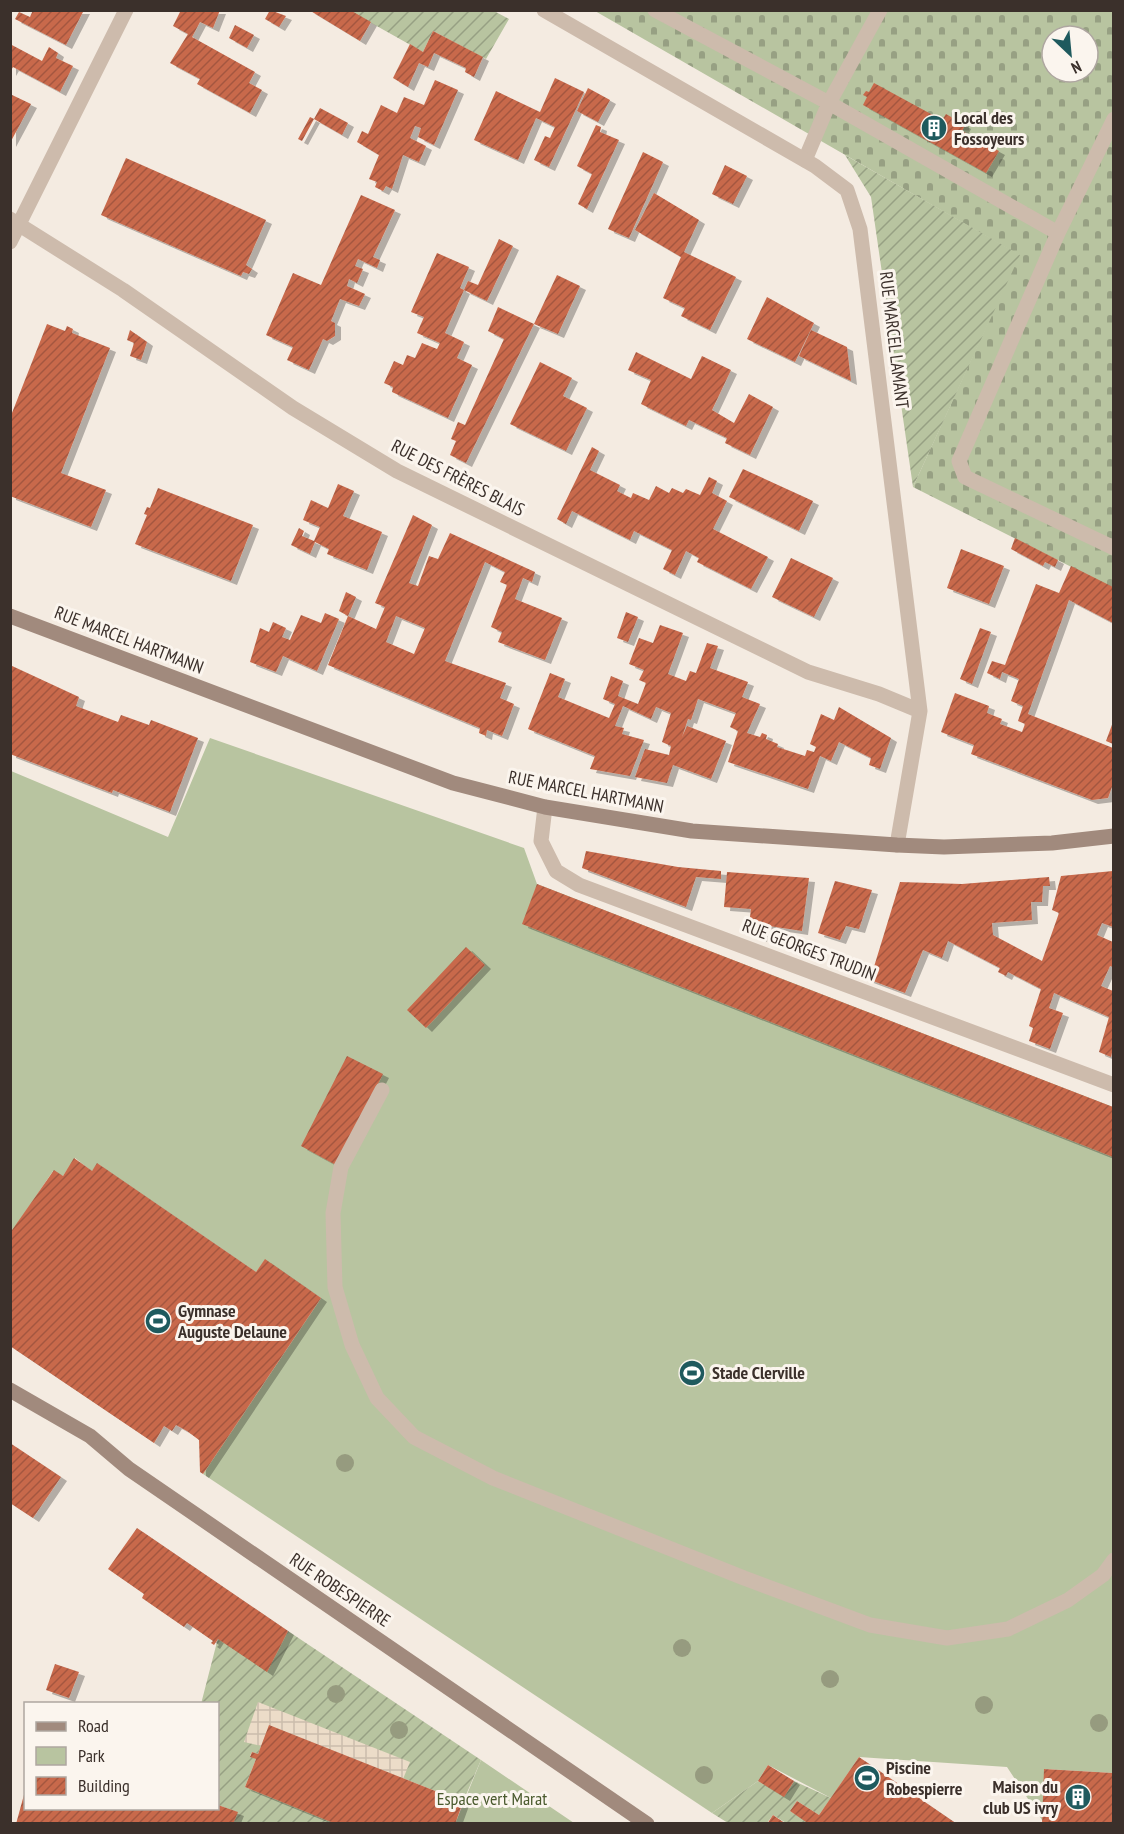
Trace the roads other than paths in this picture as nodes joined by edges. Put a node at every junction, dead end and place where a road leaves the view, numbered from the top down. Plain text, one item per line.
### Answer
1 (126, 10) edge
2 (544, 10) edge
3 (655, 10) edge
4 (880, 10) edge
5 (829, 103) junction
6 (1113, 119) edge
7 (805, 160) junction
8 (15, 222) edge
9 (1058, 233) junction
10 (10, 242) edge
11 (1113, 548) edge
12 (10, 616) edge
13 (920, 711) junction
14 (545, 807) junction
15 (1113, 836) edge
16 (897, 845) junction
17 (1113, 1085) edge
18 (382, 1090) dead end
19 (10, 1390) edge
20 (1113, 1560) edge
21 (647, 1824) edge

1 - 8 street
2 - 7 street, RUE MARCEL LAMANT
3 - 5 street
4 - 5 street
5 - 7 street
5 - 9 street
6 - 9 street
7 - 13 street, RUE MARCEL LAMANT
8 - 10 street
8 - 13 street, RUE DES FRÈRES BLAIS
9 - 11 street
12 - 14 main road, RUE MARCEL HARTMANN
13 - 16 street, RUE MARCEL LAMANT
14 - 16 main road, RUE MARCEL HARTMANN
14 - 17 street, RUE GEORGES TRUDIN
15 - 16 main road, RUE MARCEL HARTMANN
18 - 20 street
19 - 21 main road, RUE ROBESPIERRE

